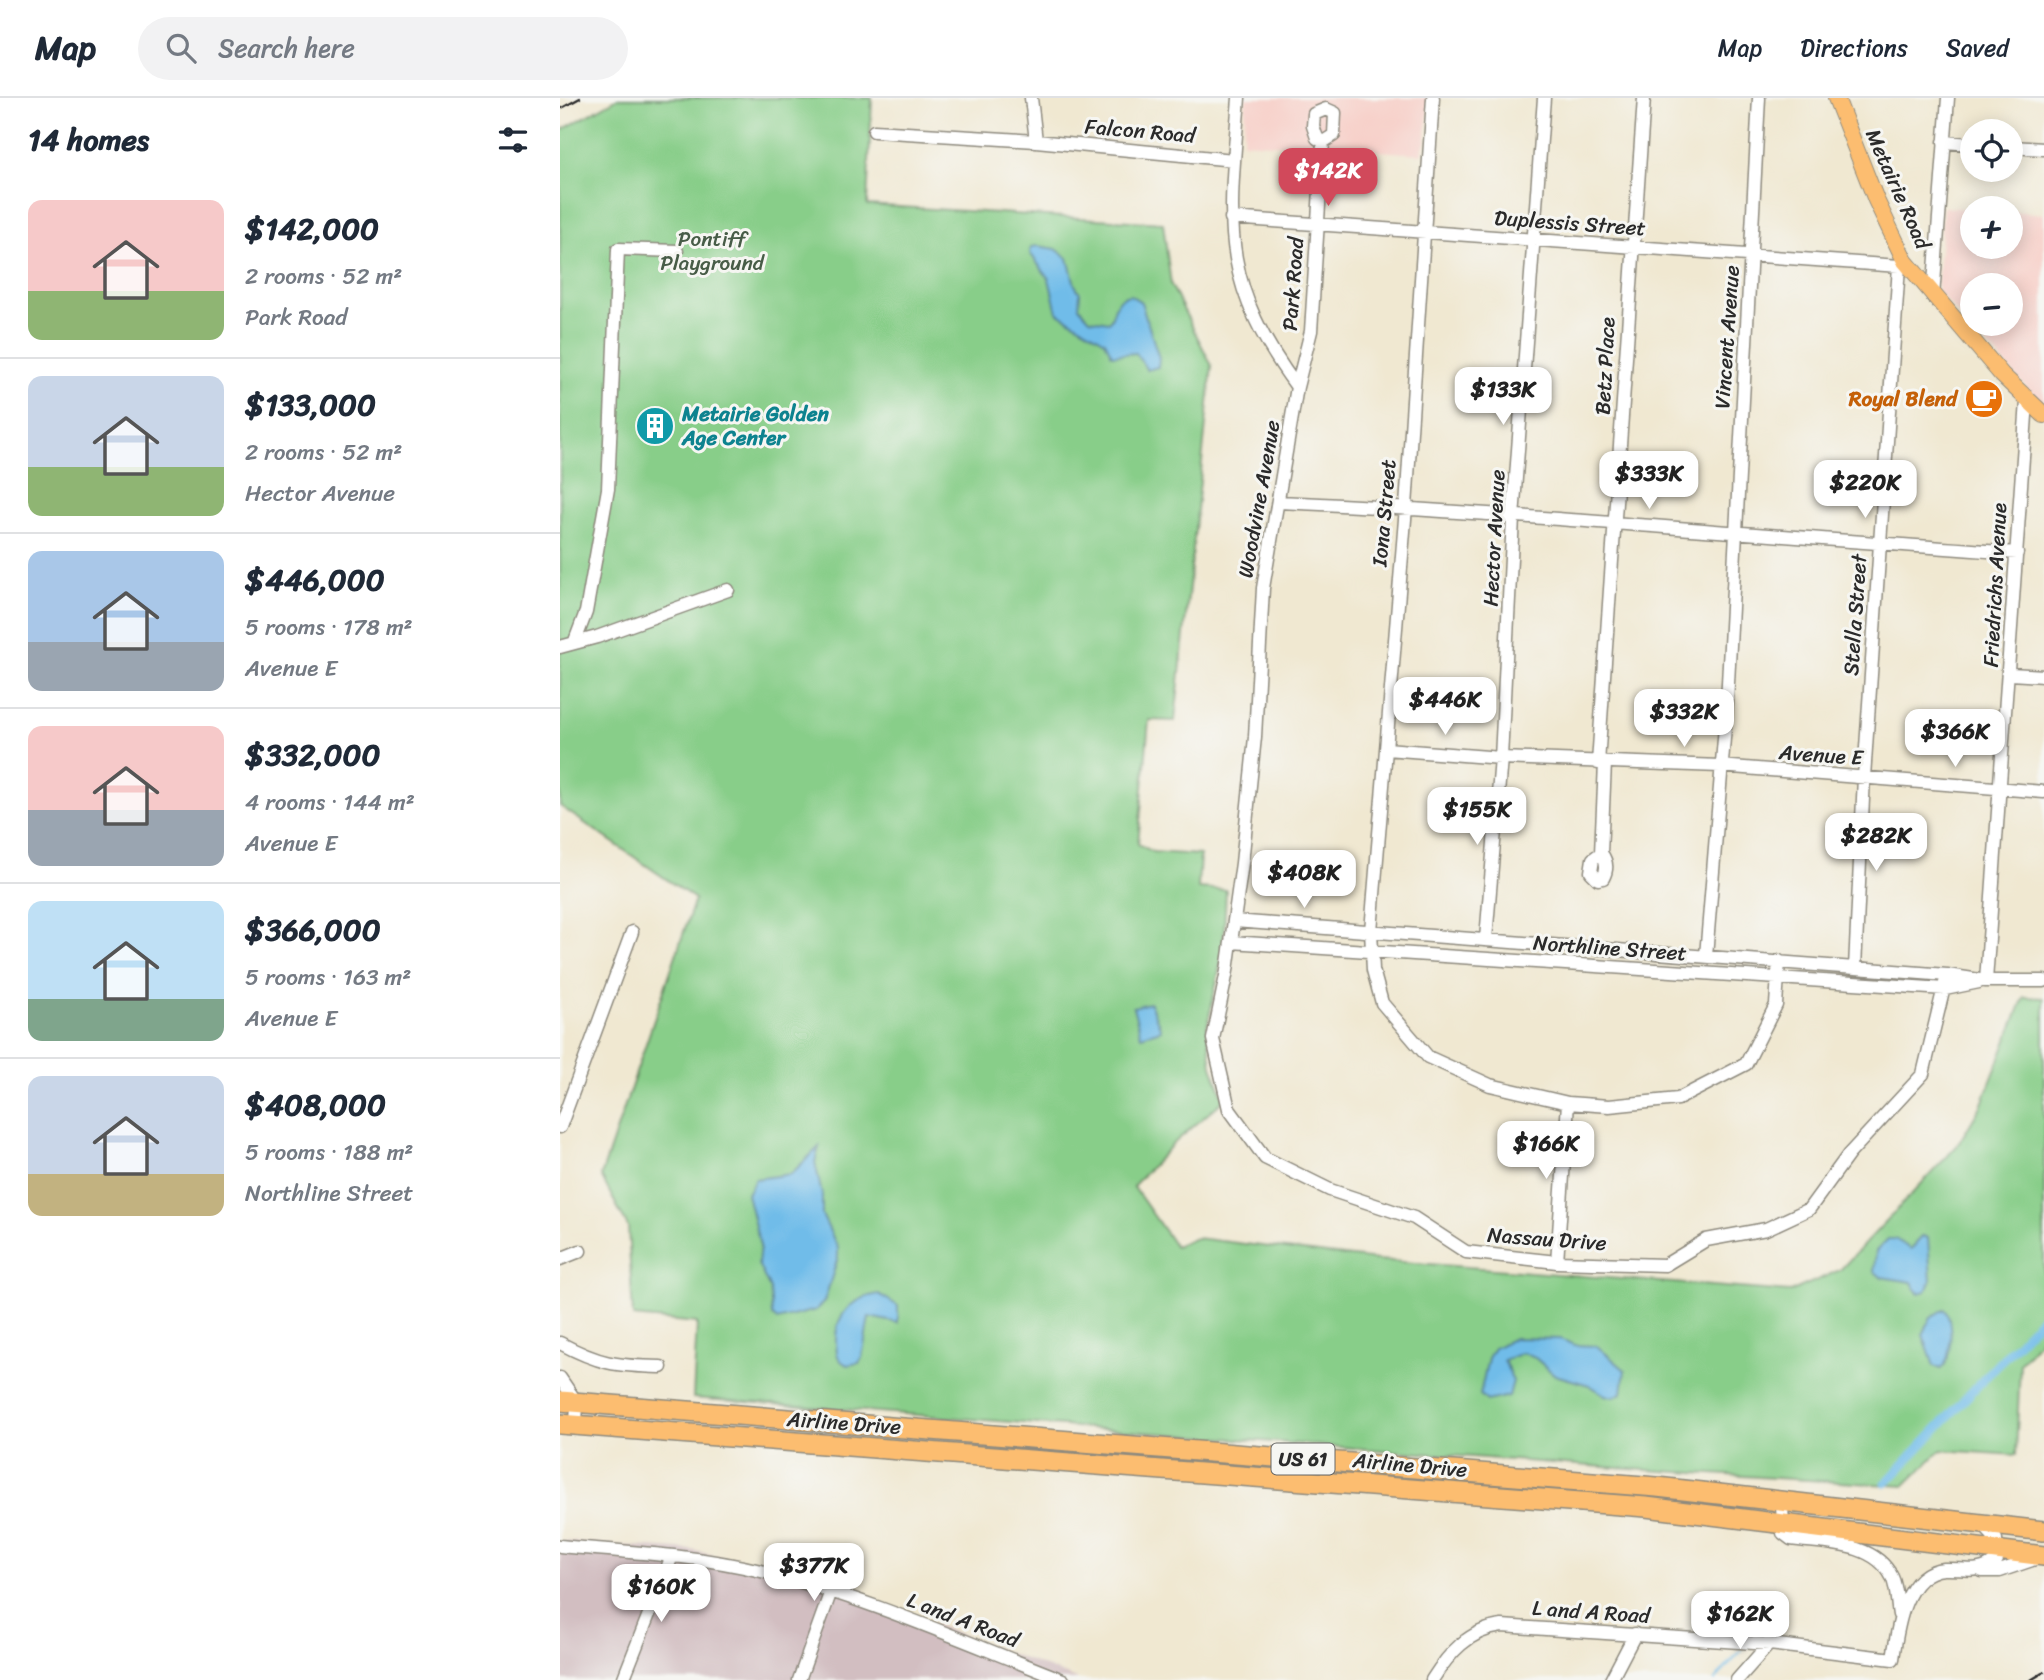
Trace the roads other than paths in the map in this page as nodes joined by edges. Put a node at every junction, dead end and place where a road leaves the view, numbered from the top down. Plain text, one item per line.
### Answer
1 (1031, 98) edge
2 (1239, 98) edge
3 (1433, 98) edge
4 (1544, 98) edge
5 (1644, 98) edge
6 (1759, 98) edge
7 (1836, 98) edge
8 (1948, 98) edge
9 (874, 131) dead end
10 (1036, 141) junction
11 (1323, 142) dead end
12 (1944, 142) junction
13 (1960, 143) edge
14 (2023, 148) edge
15 (2044, 149) edge
16 (1234, 160) junction
17 (1230, 218) junction
18 (1317, 224) junction
19 (1422, 231) junction
20 (1534, 241) junction
21 (1632, 246) junction
22 (677, 251) dead end
23 (1752, 256) junction
24 (1902, 263) junction
25 (1933, 298) junction
26 (1297, 387) junction
27 (2027, 401) junction
28 (2044, 415) edge
29 (1279, 502) junction
30 (1406, 508) junction
31 (1513, 518) junction
32 (1615, 525) junction
33 (1733, 534) junction
34 (1880, 544) junction
35 (2017, 553) junction
36 (728, 590) dead end
37 (575, 641) junction
38 (560, 647) edge
39 (2010, 674) junction
40 (2044, 676) edge
41 (1386, 749) junction
42 (1501, 758) junction
43 (1602, 763) junction
44 (1720, 766) junction
45 (1864, 777) junction
46 (1998, 789) junction
47 (2044, 792) edge
48 (1601, 853) dead end
49 (1234, 921) junction
50 (1371, 931) junction
51 (632, 932) dead end
52 (1486, 939) junction
53 (1231, 942) junction
54 (1372, 950) junction
55 (1706, 956) junction
56 (1779, 961) junction
57 (1855, 968) junction
58 (1947, 975) junction
59 (1777, 979) junction
60 (1986, 981) junction
61 (2044, 981) edge
62 (1945, 989) junction
63 (1568, 1103) junction
64 (560, 1127) edge
65 (580, 1251) dead end
66 (560, 1259) edge
67 (1557, 1262) junction
68 (561, 1347) edge
69 (661, 1367) dead end
70 (560, 1378) edge
71 (568, 1402) edge
72 (724, 1414) junction
73 (568, 1424) edge
74 (906, 1427) junction
75 (723, 1436) junction
76 (906, 1450) junction
77 (1303, 1459) junction
78 (1301, 1479) junction
79 (1782, 1501) junction
80 (1782, 1522) junction
81 (1982, 1524) junction
82 (2044, 1531) edge
83 (560, 1546) edge
84 (1999, 1550) junction
85 (672, 1556) junction
86 (2044, 1557) edge
87 (1978, 1571) junction
88 (831, 1591) junction
89 (1899, 1616) junction
90 (1635, 1634) junction
91 (1769, 1644) junction
92 (1027, 1666) junction
93 (623, 1680) edge
94 (799, 1680) edge
95 (1022, 1680) edge
96 (1063, 1680) edge
97 (1432, 1680) edge
98 (1611, 1680) edge
99 (1737, 1680) edge

1 - 10 street
2 - 16 street
3 - 19 street, Iona Street
4 - 20 street, Hector Avenue
5 - 21 street, Betz Place
6 - 23 street, Vincent Avenue
7 - 24 main road, Metairie Road
8 - 12 street
9 - 10 street, Falcon Road
10 - 16 street, Falcon Road
11 - 18 street, Park Road
12 - 13 street
12 - 25 street
14 - 15 street
16 - 17 street
17 - 18 street, Duplessis Street
17 - 26 street
18 - 19 street, Duplessis Street
18 - 26 street, Park Road
19 - 20 street, Duplessis Street
19 - 30 street, Iona Street
20 - 21 street, Duplessis Street
20 - 31 street, Hector Avenue
21 - 23 street, Duplessis Street
21 - 32 street, Betz Place
22 - 37 street
23 - 24 street, Duplessis Street
23 - 33 street, Vincent Avenue
24 - 25 main road, Metairie Road
24 - 34 street, Stella Street
25 - 27 main road, Metairie Road
26 - 29 street, Woodvine Avenue
27 - 28 main road, Metairie Road
27 - 35 street, Friedrichs Avenue
29 - 30 street
29 - 49 street, Woodvine Avenue
30 - 31 street
30 - 41 street, Iona Street
31 - 32 street
31 - 42 street, Hector Avenue
32 - 33 street
32 - 43 street, Betz Place
33 - 34 street
33 - 44 street, Vincent Avenue
34 - 35 street
34 - 45 street, Stella Street
35 - 39 street, Friedrichs Avenue
36 - 37 street
37 - 38 street
39 - 40 street
39 - 46 street, Friedrichs Avenue
41 - 42 street, Avenue E
41 - 50 street, Iona Street
42 - 43 street, Avenue E
42 - 52 street, Hector Avenue
43 - 44 street, Avenue E
43 - 48 street, Betz Place
44 - 45 street, Avenue E
44 - 55 street, Vincent Avenue
45 - 46 street, Avenue E
45 - 57 street, Stella Street
46 - 47 street, Avenue E
46 - 60 street, Friedrichs Avenue
49 - 50 street, Northline Street
49 - 53 street, Nassau Drive
50 - 52 street, Northline Street
50 - 54 street, Iona Street
51 - 64 street
52 - 55 street, Northline Street
53 - 54 street, Northline Street
53 - 67 street, Nassau Drive
54 - 59 street, Northline Street
54 - 63 street, Iona Street
55 - 56 street, Northline Street
56 - 57 street, Northline Street
56 - 59 street, Iona Street
57 - 58 street, Northline Street
58 - 60 street, Northline Street
58 - 62 street, Nassau Drive
59 - 62 street, Northline Street
59 - 63 street, Iona Street
60 - 61 street, Northline Street
60 - 62 street, Northline Street
62 - 67 street, Nassau Drive
63 - 67 street
65 - 66 street
68 - 69 street
70 - 71 street
71 - 72 highway, Airline Drive / US 61
71 - 73 street
72 - 74 highway, Airline Drive / US 61
72 - 75 highway
73 - 75 highway, Airline Drive / US 61
74 - 76 highway
74 - 77 highway, Airline Drive / US 61
75 - 76 highway, Airline Drive / US 61
76 - 78 highway, Airline Drive / US 61
77 - 78 highway
77 - 79 highway, Airline Drive / US 61
78 - 80 highway, Airline Drive / US 61
79 - 80 street
79 - 81 highway, Airline Drive / US 61
80 - 84 highway, Airline Drive / US 61
80 - 89 street
81 - 82 highway, Airline Drive / US 61
81 - 84 street
83 - 85 street, L and A Road
84 - 86 highway, Airline Drive / US 61
84 - 87 street
85 - 88 street, L and A Road
85 - 93 street
86 - 87 street
87 - 89 street
88 - 92 street, L and A Road
88 - 94 street
89 - 91 street, L and A Road
90 - 91 street, L and A Road
90 - 97 street, L and A Road
90 - 98 street
91 - 99 street
92 - 95 street
92 - 96 street, L and A Road

